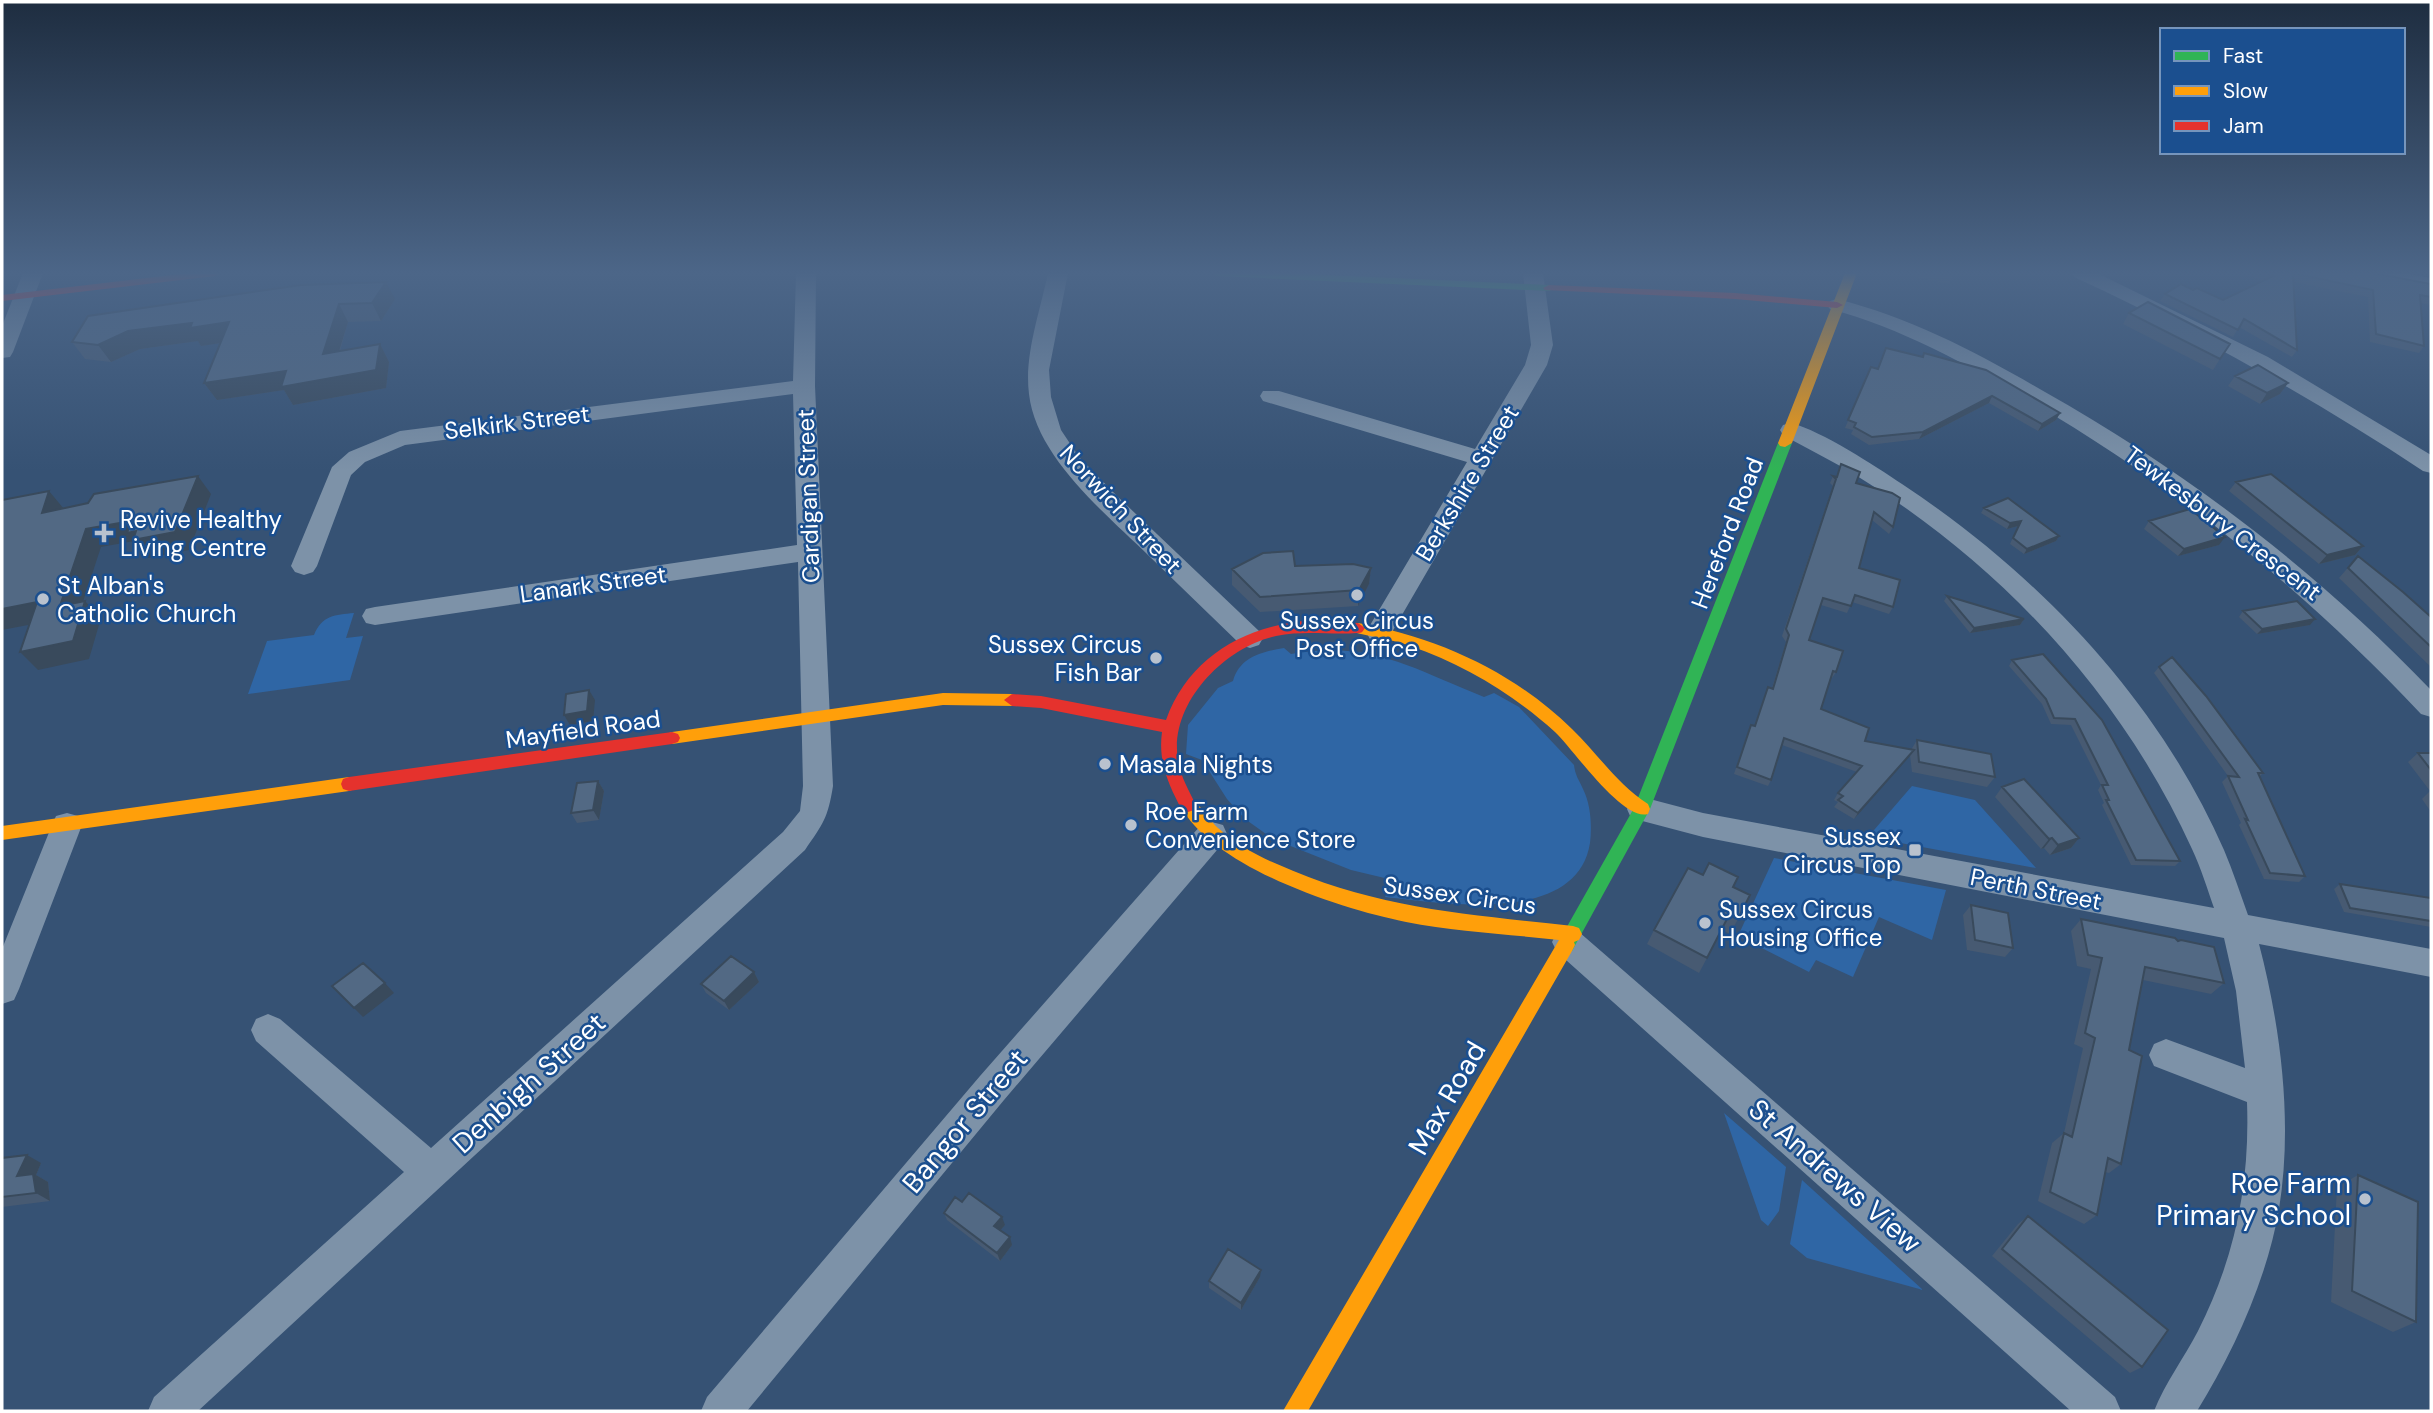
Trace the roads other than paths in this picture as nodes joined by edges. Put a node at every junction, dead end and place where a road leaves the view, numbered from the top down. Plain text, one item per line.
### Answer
1 (805, 339) edge
2 (1044, 339) edge
3 (1541, 339) edge
4 (1825, 339) edge
5 (1927, 339) edge
6 (2217, 339) edge
7 (804, 386) junction
8 (1271, 396) dead end
9 (1791, 430) junction
10 (1481, 459) junction
11 (2431, 466) edge
12 (810, 552) junction
13 (304, 566) dead end
14 (375, 616) dead end
15 (1379, 632) junction
16 (1250, 638) junction
17 (2431, 707) edge
18 (817, 718) junction
19 (1169, 727) junction
20 (1642, 809) junction
21 (67, 825) junction
22 (2, 833) edge
23 (1212, 834) junction
24 (2238, 928) junction
25 (1570, 938) junction
26 (2431, 963) edge
27 (2, 989) edge
28 (268, 1030) dead end
29 (2166, 1055) dead end
30 (2265, 1091) junction
31 (431, 1172) junction
32 (168, 1411) edge
33 (721, 1411) edge
34 (1295, 1411) edge
35 (2101, 1411) edge
36 (2174, 1411) edge

1 - 7 street, Cardigan Street
2 - 16 street, Norwich Street
3 - 10 street, Berkshire Street
4 - 9 street, Hereford Road
5 - 17 street, Tewkesbury Crescent
6 - 11 street
7 - 12 street, Cardigan Street
7 - 13 street, Selkirk Street
8 - 10 street
9 - 20 street, Hereford Road
9 - 24 street
10 - 15 street, Berkshire Street
12 - 14 street, Lanark Street
12 - 18 street, Cardigan Street
15 - 16 street
15 - 20 street
16 - 19 street
18 - 19 street, Mayfield Road
18 - 21 street, Mayfield Road
18 - 31 street, Denbigh Street
19 - 23 street, Sussex Circus
20 - 24 street, Perth Street
20 - 25 street, Max Road
21 - 22 street, Mayfield Road
21 - 27 street
23 - 25 street, Sussex Circus
23 - 33 street, Bangor Street
24 - 26 street, Perth Street
24 - 30 street
25 - 34 street, Max Road
25 - 35 street, St Andrews View
28 - 31 street
29 - 30 street
30 - 36 street
31 - 32 street, Denbigh Street

